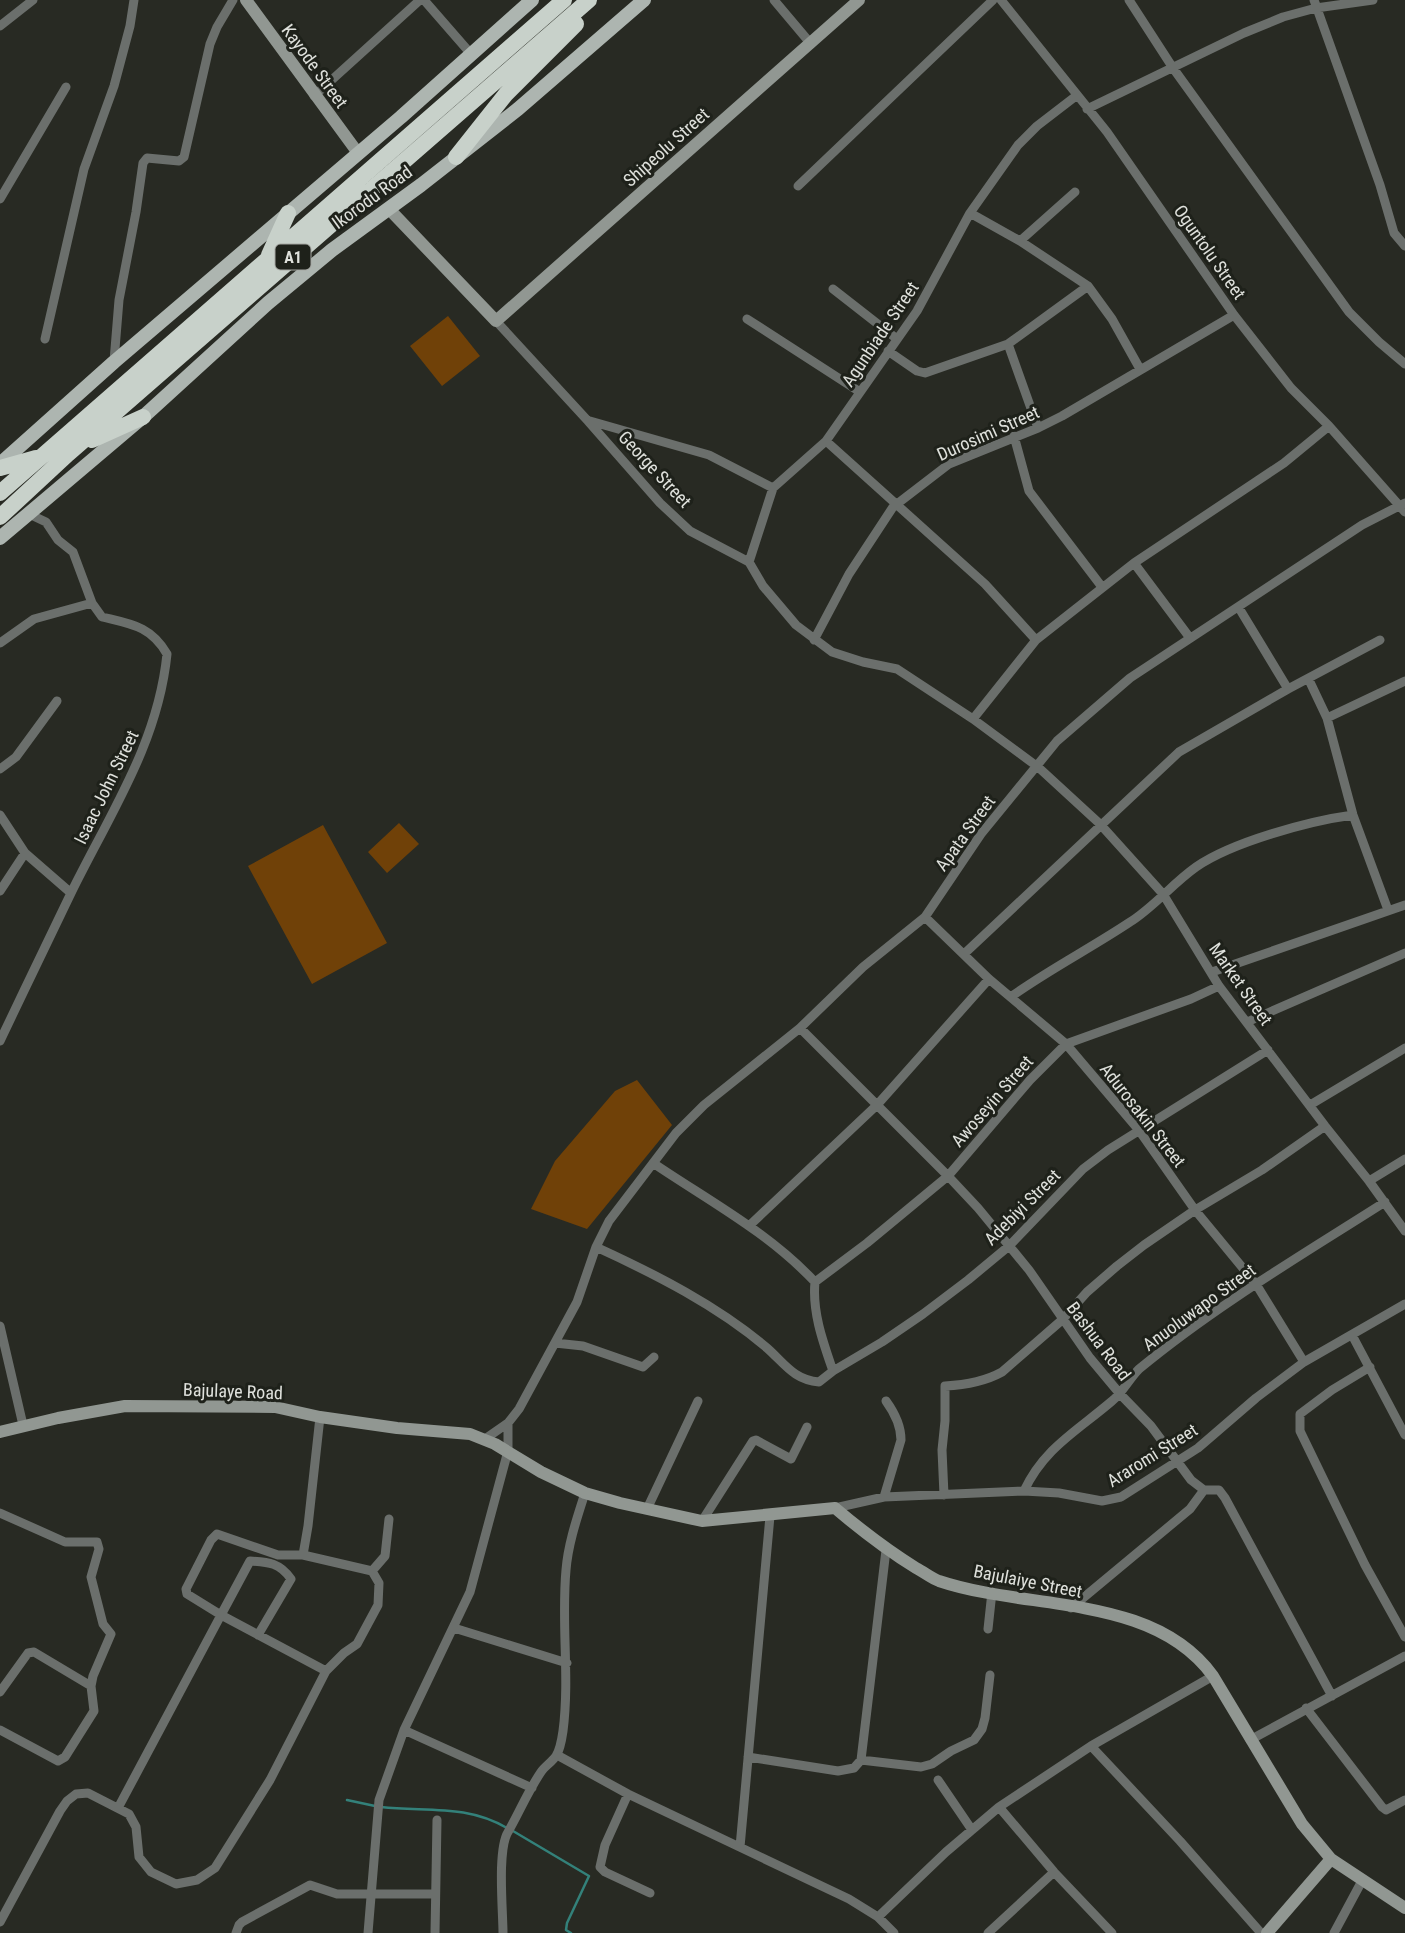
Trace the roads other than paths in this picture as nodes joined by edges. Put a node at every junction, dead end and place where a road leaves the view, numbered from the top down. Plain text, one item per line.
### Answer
1 (33, 0) edge
2 (134, 0) edge
3 (233, 0) edge
4 (246, 0) edge
5 (420, 0) edge
6 (532, 0) edge
7 (564, 0) edge
8 (589, 0) edge
9 (643, 0) edge
10 (774, 0) edge
11 (859, 0) edge
12 (993, 0) edge
13 (1001, 0) edge
14 (1129, 0) edge
15 (1373, 0) edge
16 (1315, 4) edge
17 (0, 26) edge
18 (811, 44) junction
19 (471, 54) junction
20 (1173, 68) junction
21 (66, 87) dead end
22 (314, 96) junction
23 (1076, 96) junction
24 (1087, 109) junction
25 (358, 153) junction
26 (456, 157) junction
27 (798, 186) dead end
28 (1075, 192) dead end
29 (0, 199) edge
30 (389, 209) junction
31 (288, 213) junction
32 (970, 213) junction
33 (1020, 241) junction
34 (1405, 246) edge
35 (266, 261) junction
36 (1088, 286) junction
37 (833, 289) dead end
38 (1234, 315) junction
39 (747, 319) dead end
40 (496, 321) junction
41 (45, 339) dead end
42 (897, 339) junction
43 (1008, 344) junction
44 (888, 351) junction
45 (114, 362) junction
46 (1405, 364) edge
47 (1140, 369) junction
48 (860, 392) junction
49 (143, 417) junction
50 (589, 421) junction
51 (1329, 426) junction
52 (1038, 428) junction
53 (1014, 436) junction
54 (826, 441) junction
55 (68, 454) junction
56 (42, 456) junction
57 (0, 466) edge
58 (773, 488) junction
59 (30, 491) junction
60 (0, 493) edge
61 (897, 505) junction
62 (1404, 507) edge
63 (29, 514) junction
64 (0, 517) edge
65 (0, 527) edge
66 (0, 538) edge
67 (749, 562) junction
68 (1134, 563) junction
69 (1102, 587) junction
70 (92, 603) junction
71 (1239, 608) junction
72 (1190, 638) junction
73 (814, 640) junction
74 (1036, 640) junction
75 (1380, 640) dead end
76 (0, 643) edge
77 (1309, 680) junction
78 (1405, 681) edge
79 (1287, 689) junction
80 (57, 701) dead end
81 (1327, 718) junction
82 (973, 719) junction
83 (1038, 766) junction
84 (0, 769) edge
85 (0, 815) edge
86 (1353, 815) junction
87 (1100, 824) junction
88 (25, 853) junction
89 (0, 891) edge
90 (71, 893) junction
91 (1163, 894) junction
92 (1405, 905) edge
93 (1388, 910) junction
94 (925, 917) junction
95 (1405, 953) edge
96 (964, 954) junction
97 (1212, 972) junction
98 (989, 979) junction
99 (1219, 986) junction
100 (1012, 996) junction
101 (1247, 1021) junction
102 (3, 1025) edge
103 (800, 1028) junction
104 (0, 1041) edge
105 (1066, 1044) junction
106 (1405, 1048) edge
107 (1268, 1050) junction
108 (877, 1105) junction
109 (1310, 1105) junction
110 (1325, 1126) junction
111 (1138, 1129) junction
112 (1405, 1159) edge
113 (653, 1163) junction
114 (948, 1176) junction
115 (1369, 1181) junction
116 (1385, 1202) junction
117 (1195, 1210) junction
118 (750, 1225) junction
119 (1405, 1231) edge
120 (598, 1243) junction
121 (1009, 1246) junction
122 (815, 1282) junction
123 (1256, 1284) junction
124 (1405, 1304) edge
125 (1062, 1320) junction
126 (0, 1325) edge
127 (1352, 1335) junction
128 (555, 1343) junction
129 (654, 1357) dead end
130 (1304, 1362) junction
131 (1370, 1367) junction
132 (833, 1371) junction
133 (1120, 1394) junction
134 (698, 1401) dead end
135 (886, 1401) dead end
136 (320, 1417) junction
137 (508, 1423) junction
138 (23, 1425) junction
139 (807, 1427) dead end
140 (0, 1432) edge
141 (1405, 1435) edge
142 (485, 1439) junction
143 (508, 1451) junction
144 (1177, 1460) junction
145 (1204, 1490) junction
146 (1024, 1491) junction
147 (585, 1493) junction
148 (944, 1495) junction
149 (884, 1497) junction
150 (835, 1508) junction
151 (647, 1509) junction
152 (0, 1513) edge
153 (770, 1516) junction
154 (389, 1519) dead end
155 (702, 1521) junction
156 (886, 1550) junction
157 (303, 1555) junction
158 (372, 1571) junction
159 (992, 1592) junction
160 (1071, 1608) junction
161 (221, 1615) junction
162 (454, 1629) junction
163 (988, 1629) dead end
164 (258, 1634) junction
165 (1405, 1637) edge
166 (1405, 1656) edge
167 (567, 1663) junction
168 (326, 1671) junction
169 (990, 1675) dead end
170 (1213, 1676) junction
171 (91, 1686) junction
172 (0, 1692) edge
173 (1332, 1696) junction
174 (1306, 1708) junction
175 (0, 1730) edge
176 (404, 1730) junction
177 (1250, 1740) junction
178 (1091, 1746) junction
179 (557, 1755) junction
180 (748, 1757) junction
181 (862, 1760) junction
182 (938, 1780) dead end
183 (532, 1788) junction
184 (628, 1794) junction
185 (1405, 1800) edge
186 (999, 1807) junction
187 (118, 1808) junction
188 (437, 1820) dead end
189 (972, 1830) junction
190 (740, 1847) junction
191 (1331, 1859) junction
192 (1054, 1872) junction
193 (1363, 1879) junction
194 (371, 1893) junction
195 (650, 1893) dead end
196 (435, 1894) junction
197 (1405, 1908) edge
198 (878, 1917) junction
199 (0, 1922) edge
200 (236, 1933) edge
201 (368, 1933) edge
202 (435, 1933) edge
203 (503, 1933) edge
204 (894, 1933) edge
205 (988, 1933) edge
206 (1112, 1933) edge
207 (1264, 1933) edge
208 (1334, 1933) edge

1 - 17 street
2 - 41 street
3 - 45 street
4 - 22 street, Kayode Street
5 - 19 street
5 - 22 street
6 - 19 main road
7 - 35 highway, Ikorodu Road / A1
8 - 26 highway
8 - 55 highway, Ikorodu Road / A1
9 - 26 main road, Ikorodu Road
10 - 18 street
11 - 18 street, Shipeolu Street
12 - 27 street
13 - 23 street, Oguntolu Street
14 - 20 street
15 - 16 street
16 - 20 street
16 - 34 street
18 - 40 street, Shipeolu Street
19 - 25 main road
20 - 24 street
20 - 46 street
21 - 29 street
22 - 25 street, Kayode Street
23 - 24 street, Oguntolu Street
23 - 32 street, Agunbiade Street
24 - 38 street, Oguntolu Street
25 - 31 main road
26 - 30 main road, Ikorodu Road
28 - 33 street
30 - 40 street, George Street
30 - 49 main road, Ikorodu Road
31 - 35 highway
31 - 45 main road
32 - 33 street
32 - 42 street, Agunbiade Street
33 - 36 street
35 - 56 highway, Ikorodu Road / A1
36 - 43 street
36 - 47 street
37 - 42 street
38 - 47 street, Durosimi Street
38 - 51 street, Oguntolu Street
39 - 48 street
40 - 50 street, George Street
42 - 44 street, Agunbiade Street
43 - 44 street
43 - 52 street
44 - 48 street, Agunbiade Street
45 - 57 main road
47 - 52 street, Durosimi Street
48 - 54 street, Agunbiade Street
49 - 55 highway
49 - 63 main road, Ikorodu Road
50 - 58 street
50 - 67 street, George Street
51 - 62 street, Oguntolu Street
51 - 68 street
52 - 53 street, Durosimi Street
53 - 61 street, Durosimi Street
53 - 69 street
54 - 58 street, Agunbiade Street
54 - 61 street
55 - 59 highway, Ikorodu Road / A1
56 - 57 highway
56 - 60 highway, Ikorodu Road / A1
58 - 67 street
59 - 64 highway, Ikorodu Road / A1
59 - 65 highway
61 - 73 street, Durosimi Street
61 - 74 street
62 - 71 street, Apata Street
63 - 66 main road, Ikorodu Road
63 - 70 street
67 - 73 street, George Street
68 - 69 street
68 - 72 street
69 - 74 street
70 - 76 street
70 - 90 street, Isaac John Street
71 - 72 street, Apata Street
71 - 79 street
72 - 83 street, Apata Street
73 - 82 street, George Street
74 - 82 street
75 - 77 street
77 - 79 street
77 - 81 street
78 - 81 street
79 - 87 street
80 - 84 street
81 - 86 street
82 - 83 street, George Street
83 - 87 street, Market Street
83 - 94 street, Apata Street
85 - 88 street
86 - 91 street
86 - 93 street
87 - 91 street, Market Street
87 - 96 street
88 - 89 street
88 - 90 street
90 - 102 street, Isaac John Street
91 - 97 street, Market Street
91 - 100 street
92 - 93 street
93 - 97 street
94 - 96 street, Adurosakin Street
94 - 103 street, Apata Street
95 - 101 street
96 - 98 street, Adurosakin Street
97 - 99 street, Market Street
98 - 100 street, Adurosakin Street
98 - 108 street
99 - 101 street, Market Street
99 - 105 street, Awoseyin Street
100 - 105 street, Adurosakin Street
101 - 107 street, Market Street
102 - 104 street, Isaac John Street
103 - 108 street, Bashua Road
103 - 113 street, Apata Street
105 - 111 street, Adurosakin Street
105 - 114 street, Awoseyin Street
106 - 109 street
107 - 109 street, Market Street
107 - 111 street, Adebiyi Street
108 - 114 street, Bashua Road
108 - 118 street
109 - 110 street, Market Street
110 - 115 street, Market Street
110 - 117 street
111 - 117 street, Adurosakin Street
111 - 121 street, Adebiyi Street
112 - 115 street
113 - 118 street
113 - 120 street, Apata Street
114 - 121 street, Bashua Road
114 - 122 street, Awoseyin Street
115 - 116 street, Market Street
116 - 119 street, Market Street
116 - 123 street, Anuoluwapo Street
117 - 123 street, Adurosakin Street
117 - 125 street
118 - 122 street
120 - 128 street, Apata Street
120 - 132 street, Adebiyi Street
121 - 125 street, Bashua Road
121 - 132 street, Adebiyi Street
122 - 132 street
123 - 130 street, Adurosakin Street
123 - 133 street, Anuoluwapo Street
124 - 127 street, Araromi Street
125 - 133 street, Bashua Road
125 - 148 street
126 - 138 street
127 - 130 street, Araromi Street
127 - 131 street
128 - 129 street
128 - 137 street, Apata Street
130 - 144 street, Araromi Street
131 - 141 street
131 - 165 street
133 - 144 street, Bashua Road
133 - 146 street, Anuoluwapo Street
134 - 151 street
135 - 149 street
136 - 138 street, Bajulaye Road
136 - 142 street, Bajulaye Road
136 - 157 street
137 - 142 street
137 - 143 street
138 - 140 street, Bajulaye Road
139 - 155 street
142 - 143 street, Bajulaye Road
143 - 147 street, Bajulaye Road
143 - 162 street
144 - 145 street, Bashua Road
144 - 146 street, Araromi Street
145 - 160 street
145 - 173 street, Bashua Road
146 - 148 street, Araromi Street
147 - 151 street
147 - 167 street
148 - 149 street, Araromi Street
149 - 150 street, Araromi Street
150 - 153 street
150 - 156 street, Bajulaiye Street
151 - 155 street
152 - 171 street
153 - 155 street
153 - 180 street
154 - 158 street
156 - 159 street, Bajulaiye Street
156 - 181 street
157 - 158 street
157 - 161 street
158 - 168 street
159 - 160 street, Bajulaiye Street
159 - 163 street
160 - 170 street, Bajulaiye Street
161 - 164 street
161 - 164 street
161 - 187 street
162 - 167 street
162 - 176 street
164 - 168 street
166 - 173 street
167 - 179 street
168 - 187 street
169 - 181 street
170 - 177 street, Bajulaiye Street
170 - 178 street
171 - 172 street
171 - 175 street
173 - 174 street
174 - 177 street
174 - 185 street
176 - 183 street
176 - 194 street
177 - 191 street, Bajulaiye Street
178 - 186 street
178 - 207 street
179 - 183 street
179 - 184 street
180 - 181 street
180 - 190 street
182 - 189 street
183 - 203 street
184 - 190 street
184 - 195 street
186 - 189 street
186 - 192 street
187 - 199 street
188 - 196 street
189 - 198 street
190 - 198 street
191 - 193 street, Bajulaiye Street
191 - 207 street
192 - 205 street
192 - 206 street
193 - 197 street, Bajulaiye Street
193 - 208 street
194 - 196 street
194 - 200 street
194 - 201 street
196 - 202 street
198 - 204 street

